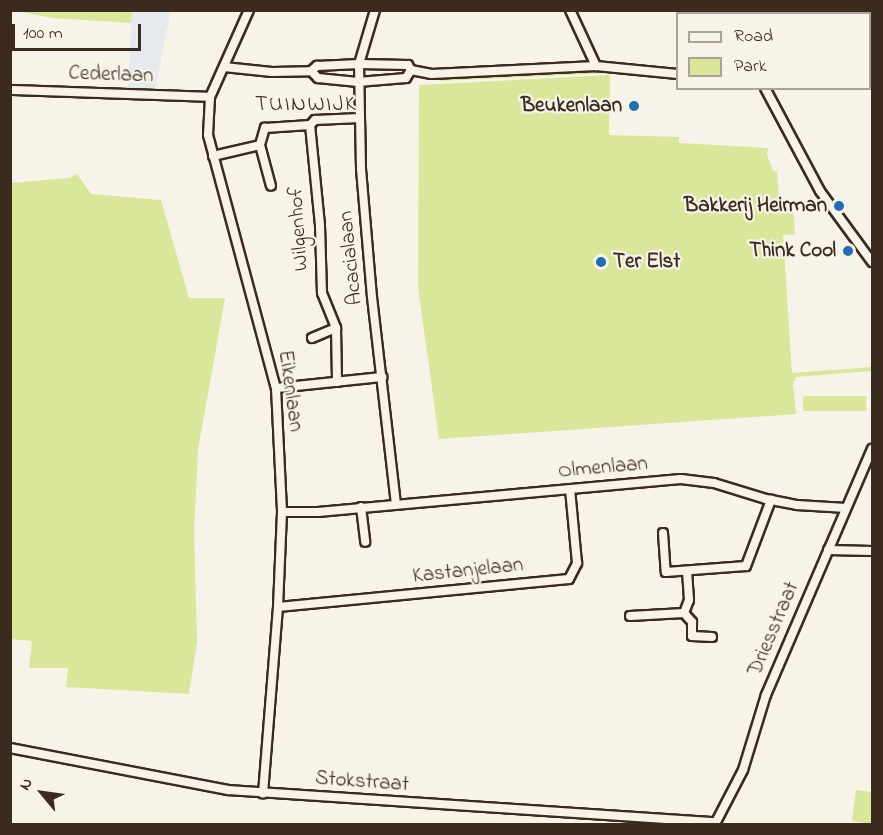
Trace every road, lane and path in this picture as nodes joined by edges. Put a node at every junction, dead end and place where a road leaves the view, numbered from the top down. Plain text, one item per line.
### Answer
1 (249, 10) edge
2 (375, 10) edge
3 (570, 10) edge
4 (359, 64) junction
5 (596, 66) junction
6 (224, 67) junction
7 (411, 70) junction
8 (311, 71) junction
9 (676, 74) edge
10 (358, 82) junction
11 (10, 90) edge
12 (766, 90) edge
13 (210, 97) junction
14 (360, 118) junction
15 (310, 125) junction
16 (260, 145) junction
17 (213, 156) junction
18 (271, 186) dead end
19 (873, 262) edge
20 (336, 328) junction
21 (312, 338) dead end
22 (382, 377) junction
23 (337, 382) junction
24 (276, 388) junction
25 (873, 440) edge
26 (872, 450) edge
27 (570, 489) junction
28 (771, 500) junction
29 (396, 504) junction
30 (361, 507) junction
31 (846, 508) junction
32 (282, 512) junction
33 (663, 533) dead end
34 (365, 542) dead end
35 (828, 550) junction
36 (873, 551) edge
37 (687, 571) junction
38 (278, 607) junction
39 (684, 613) junction
40 (630, 616) dead end
41 (712, 637) dead end
42 (10, 748) edge
43 (263, 793) junction
44 (715, 823) edge

1 - 6 street, Eikenlaan
2 - 4 street, Acacialaan
3 - 5 street
4 - 7 street
4 - 8 street
4 - 10 street, Acacialaan
5 - 7 street
5 - 9 street
6 - 8 street
6 - 13 street, Eikenlaan
7 - 10 street
8 - 10 street
10 - 14 street, Acacialaan
11 - 13 street, Cederlaan
12 - 19 street
13 - 17 street, Eikenlaan
14 - 15 street
14 - 22 street, Acacialaan
15 - 16 street
15 - 20 street, Wilgenhof
16 - 17 street
16 - 18 street, Wilgenhof
17 - 24 street, Eikenlaan
20 - 21 street
20 - 23 street, Wilgenhof
22 - 23 street
22 - 29 street, Acacialaan
23 - 24 street
24 - 32 street, Eikenlaan
25 - 26 street, Driesstraat
26 - 31 street, Driesstraat
27 - 28 street, Olmenlaan
27 - 29 street, Olmenlaan
27 - 38 street, Kastanjelaan
28 - 31 street, Olmenlaan
28 - 37 street
29 - 30 street, Olmenlaan
30 - 32 street, Olmenlaan
30 - 34 street
31 - 35 street, Driesstraat
32 - 38 street, Eikenlaan
33 - 37 street
35 - 36 street
35 - 44 street, Driesstraat
37 - 39 street
38 - 43 street, Eikenlaan
39 - 40 street
39 - 41 street
42 - 43 street, Stokstraat
43 - 44 street, Stokstraat

